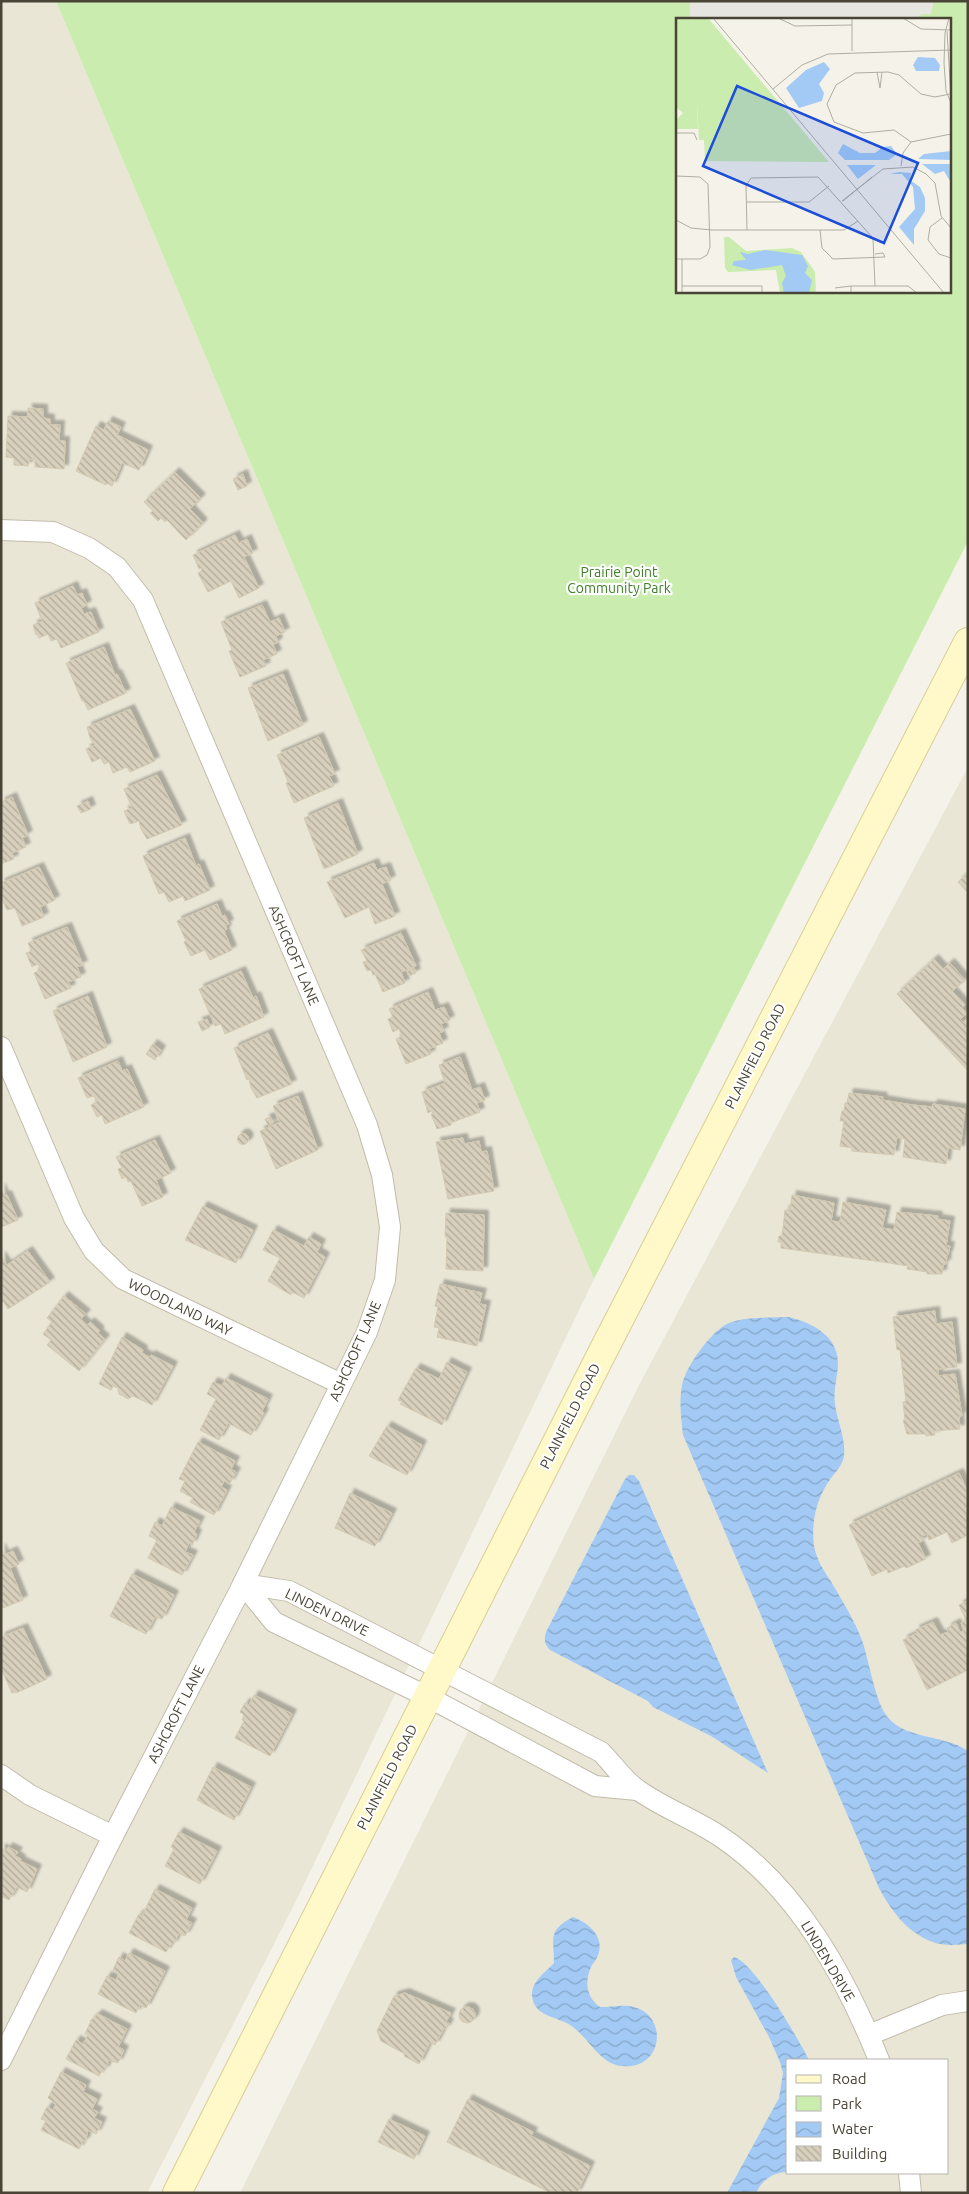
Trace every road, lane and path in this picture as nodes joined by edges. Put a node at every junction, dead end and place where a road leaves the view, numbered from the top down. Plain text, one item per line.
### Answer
1 (1, 530) edge
2 (968, 642) edge
3 (1, 1047) edge
4 (341, 1384) junction
5 (243, 1584) junction
6 (441, 1671) junction
7 (428, 1698) junction
8 (1, 1775) edge
9 (637, 1790) junction
10 (113, 1836) junction
11 (968, 2001) edge
12 (869, 2035) junction
13 (879, 2059) edge
14 (1, 2060) edge
15 (909, 2174) edge
16 (178, 2193) edge
17 (911, 2193) edge

1 - 4 street, ASHCROFT LANE
2 - 6 main road, PLAINFIELD ROAD
3 - 4 street, WOODLAND WAY
4 - 5 street, ASHCROFT LANE
5 - 6 street, LINDEN DRIVE
5 - 7 street, LINDEN DRIVE
5 - 10 street, ASHCROFT LANE
6 - 7 main road, PLAINFIELD ROAD
6 - 9 street, LINDEN DRIVE
7 - 9 street, LINDEN DRIVE
7 - 16 main road, PLAINFIELD ROAD
8 - 10 street
9 - 12 street, LINDEN DRIVE
10 - 14 street, ASHCROFT LANE
11 - 12 street
12 - 13 street, LINDEN DRIVE
15 - 17 street

